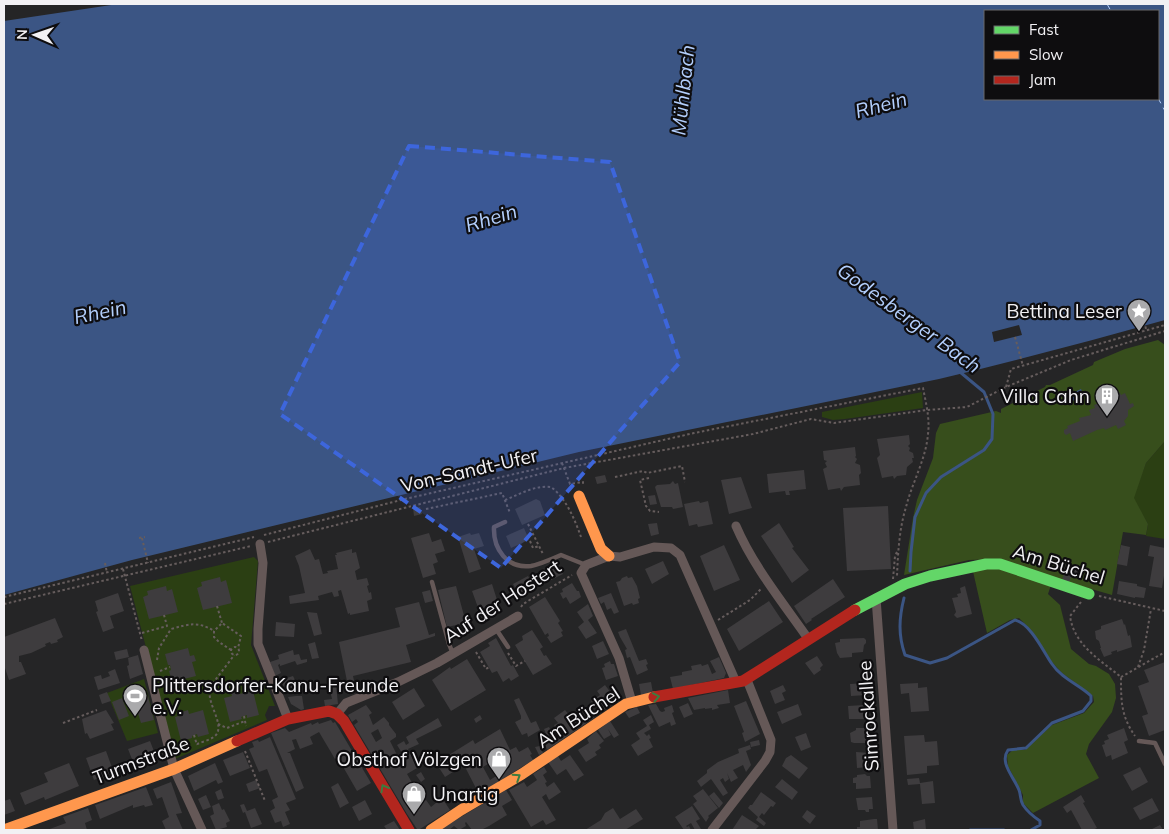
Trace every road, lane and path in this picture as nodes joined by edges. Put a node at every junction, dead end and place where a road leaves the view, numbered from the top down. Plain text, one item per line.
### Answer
1 (1146, 301) dead end
2 (1140, 302) junction
3 (1134, 304) dead end
4 (1165, 325) edge
5 (1146, 330) junction
6 (1165, 331) edge
7 (1015, 337) dead end
8 (1023, 366) junction
9 (1006, 388) junction
10 (927, 410) junction
11 (809, 412) junction
12 (811, 419) junction
13 (562, 463) junction
14 (564, 468) junction
15 (615, 477) dead end
16 (649, 478) dead end
17 (685, 482) dead end
18 (570, 484) dead end
19 (579, 496) dead end
20 (505, 500) junction
21 (426, 509) dead end
22 (658, 512) dead end
23 (510, 513) dead end
24 (505, 522) dead end
25 (528, 524) dead end
26 (736, 526) dead end
27 (581, 537) dead end
28 (142, 538) dead end
29 (530, 541) dead end
30 (260, 544) junction
31 (539, 546) junction
32 (609, 556) junction
33 (546, 561) junction
34 (105, 563) dead end
35 (148, 563) junction
36 (123, 569) junction
37 (583, 569) junction
38 (107, 573) junction
39 (125, 575) junction
40 (768, 581) junction
41 (432, 582) dead end
42 (894, 589) junction
43 (1089, 594) junction
44 (4, 597) edge
45 (876, 598) junction
46 (4, 604) edge
47 (217, 606) dead end
48 (1151, 609) junction
49 (1165, 612) edge
50 (164, 615) dead end
51 (518, 616) joint
52 (222, 623) junction
53 (711, 624) junction
54 (167, 626) junction
55 (496, 628) junction
56 (171, 629) junction
57 (214, 631) junction
58 (142, 632) dead end
59 (809, 640) junction
60 (471, 643) junction
61 (508, 647) dead end
62 (238, 648) junction
63 (144, 650) joint
64 (231, 650) junction
65 (1165, 652) edge
66 (453, 654) junction
67 (234, 656) junction
68 (170, 667) dead end
69 (489, 667) dead end
70 (1138, 667) junction
71 (1121, 677) junction
72 (742, 681) junction
73 (632, 702) junction
74 (96, 710) dead end
75 (337, 714) junction
76 (244, 716) dead end
77 (288, 719) junction
78 (245, 721) junction
79 (63, 723) dead end
80 (218, 724) junction
81 (247, 728) dead end
82 (194, 735) dead end
83 (240, 739) junction
84 (1138, 741) joint
85 (197, 744) junction
86 (198, 749) dead end
87 (1165, 764) edge
88 (174, 768) junction
89 (266, 801) dead end
90 (4, 830) edge
91 (202, 830) edge
92 (409, 830) edge
93 (431, 830) edge
94 (712, 830) edge
95 (893, 830) edge

1 - 2 path
2 - 3 path
2 - 5 path
4 - 5 path
5 - 8 path
6 - 9 path, Von-Sandt-Ufer
7 - 8 path
8 - 9 path
9 - 10 path, Von-Sandt-Ufer
10 - 11 path, Von-Sandt-Ufer
10 - 12 path, Von-Sandt-Ufer
10 - 42 path
11 - 12 path
11 - 13 path, Von-Sandt-Ufer
12 - 14 path, Von-Sandt-Ufer
13 - 14 path
13 - 35 path, Von-Sandt-Ufer
14 - 18 path
14 - 30 path, Von-Sandt-Ufer
15 - 17 path
16 - 22 path
19 - 32 street
20 - 21 path
20 - 23 path
20 - 27 path
24 - 33 lane
25 - 31 path
26 - 40 street
28 - 35 path
29 - 31 path
30 - 39 path, Von-Sandt-Ufer
30 - 77 street
31 - 33 path
32 - 37 street
32 - 53 street
33 - 37 lane
34 - 38 path
35 - 36 path, Von-Sandt-Ufer
36 - 38 path, Von-Sandt-Ufer
36 - 39 path
37 - 51 path, Auf der Hostert
37 - 73 street
38 - 44 path, Von-Sandt-Ufer
39 - 46 path, Von-Sandt-Ufer
39 - 63 path
40 - 53 path
40 - 59 street
41 - 66 lane
42 - 43 street, Am Büchel
42 - 45 street, Am Büchel
43 - 48 path, Am Büchel
43 - 71 path
45 - 59 street, Am Büchel
45 - 95 street, Simrockallee
47 - 52 path
48 - 49 path, Am Büchel
48 - 70 path
50 - 54 path
51 - 55 street, Auf der Hostert
52 - 57 path
52 - 62 path
53 - 72 street
54 - 56 path
54 - 58 path
55 - 60 street, Auf der Hostert
55 - 61 lane
56 - 57 path
56 - 68 path
57 - 64 path
59 - 72 street, Am Büchel
60 - 66 street, Auf der Hostert
60 - 69 path
62 - 64 path
62 - 67 path
63 - 88 street
64 - 67 path
65 - 70 path
66 - 75 street, Auf der Hostert
67 - 80 path
70 - 71 path
71 - 84 path
73 -> 72 street, Am Büchel
72 - 94 street
93 -> 73 street, Am Büchel
74 - 79 path
75 - 77 street, Turmstraße
92 -> 75 street
76 - 78 path
77 - 83 street, Turmstraße
78 - 80 path
78 - 81 path
80 - 85 path
82 - 85 path
83 - 88 street, Turmstraße
83 - 89 path
84 - 87 lane
85 - 86 path
88 - 90 street, Turmstraße
88 - 91 street

